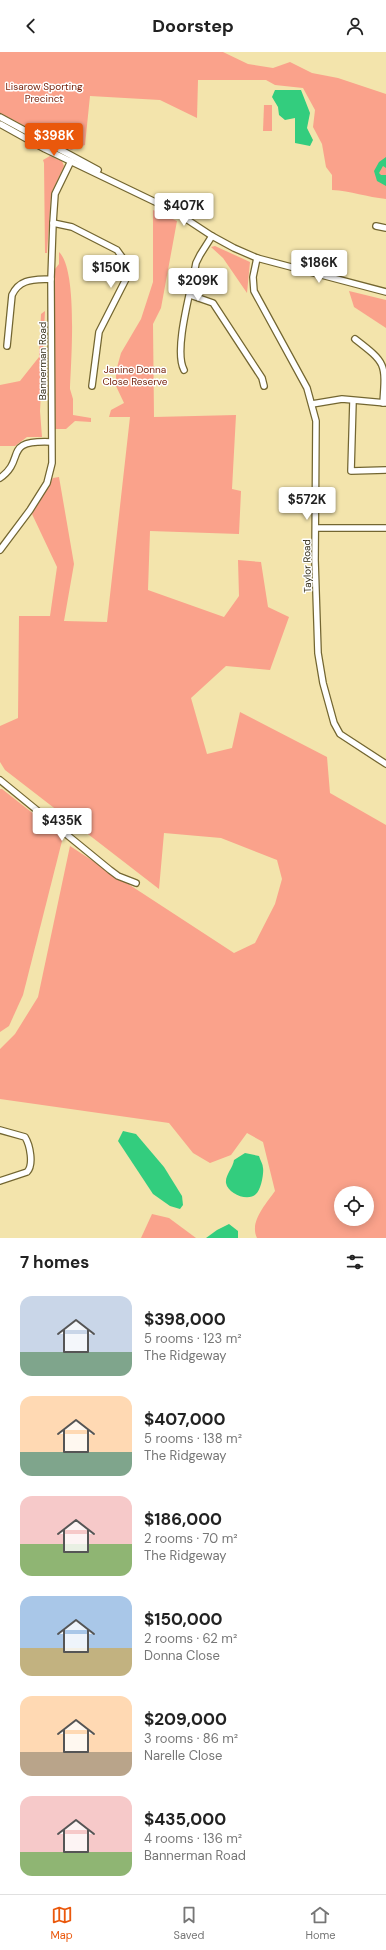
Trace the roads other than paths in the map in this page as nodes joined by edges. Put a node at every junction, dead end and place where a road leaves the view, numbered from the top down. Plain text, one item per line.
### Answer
1 (0, 117) edge
2 (0, 124) edge
3 (39, 139) junction
4 (45, 149) junction
5 (68, 154) junction
6 (71, 161) junction
7 (116, 182) junction
8 (53, 223) junction
9 (376, 226) dead end
10 (386, 228) edge
11 (212, 236) junction
12 (257, 258) junction
13 (51, 279) junction
14 (386, 292) edge
15 (190, 295) junction
16 (354, 339) dead end
17 (7, 346) dead end
18 (184, 370) dead end
19 (92, 386) dead end
20 (264, 386) dead end
21 (353, 401) junction
22 (385, 403) edge
23 (312, 404) junction
24 (52, 442) junction
25 (386, 470) edge
26 (0, 478) edge
27 (316, 528) junction
28 (386, 528) edge
29 (0, 550) edge
30 (386, 764) edge
31 (0, 780) edge
32 (136, 883) dead end
33 (0, 1130) edge
34 (0, 1181) edge

1 - 3 street
2 - 4 street
3 - 4 street
3 - 5 street
4 - 6 street
5 - 6 street
5 - 7 street
6 - 7 street
6 - 8 street, Bannerman Road
7 - 11 street
8 - 13 street, Bannerman Road
8 - 19 street
9 - 10 street
11 - 12 street
11 - 15 street
12 - 14 street
12 - 23 street, Taylor Road
13 - 17 street
13 - 24 street, Bannerman Road
15 - 18 street
15 - 20 street
16 - 22 street
21 - 22 street
21 - 23 street
21 - 25 street
23 - 27 street, Taylor Road
24 - 26 street
24 - 29 street, Bannerman Road
27 - 28 street
27 - 30 street, Taylor Road
31 - 32 street
33 - 34 street

